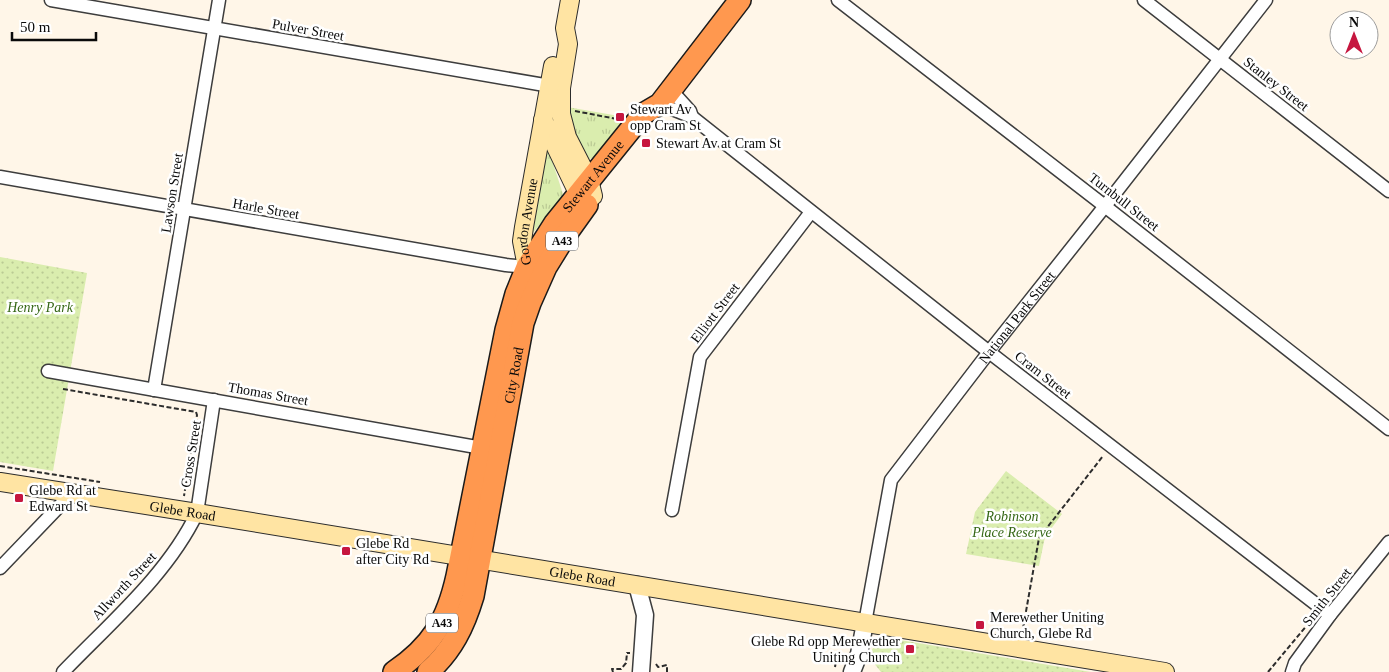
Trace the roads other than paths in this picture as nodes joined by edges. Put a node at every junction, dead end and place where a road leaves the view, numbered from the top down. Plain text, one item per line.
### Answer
1 (51, 0) edge
2 (219, 0) edge
3 (570, 0) edge
4 (740, 0) edge
5 (838, 0) edge
6 (1144, 0) edge
7 (1266, 0) edge
8 (214, 29) junction
9 (1220, 59) junction
10 (555, 86) junction
11 (665, 97) junction
12 (692, 117) junction
13 (543, 120) junction
14 (0, 177) edge
15 (587, 190) junction
16 (1389, 191) edge
17 (1106, 206) junction
18 (184, 210) junction
19 (811, 212) junction
20 (527, 267) junction
21 (989, 352) junction
22 (48, 370) dead end
23 (154, 390) junction
24 (214, 400) junction
25 (1389, 429) edge
26 (482, 448) junction
27 (0, 482) edge
28 (71, 494) junction
29 (672, 510) dead end
30 (197, 513) junction
31 (1389, 542) edge
32 (471, 558) junction
33 (0, 568) edge
34 (637, 585) junction
35 (1330, 615) junction
36 (865, 623) junction
37 (64, 672) edge
38 (394, 672) edge
39 (428, 672) edge
40 (641, 672) edge
41 (852, 672) edge
42 (1165, 672) edge
43 (1292, 672) edge

1 - 8 street, Pulver Street
2 - 8 street, Lawson Street
3 - 10 main road, Gordon Avenue
4 - 11 highway, Stewart Avenue / A43
5 - 17 street, Turnbull Street
6 - 9 street, Stanley Street
7 - 9 street, National Park Street
8 - 10 street, Pulver Street
8 - 18 street, Lawson Street
9 - 16 street, Stanley Street
9 - 17 street, National Park Street
10 - 13 main road, Gordon Avenue
10 - 15 main road, Gordon Avenue
11 - 12 street, Cram Street
11 - 12 street, Cram Street
11 - 15 highway, Stewart Avenue / A43
12 - 19 street, Cram Street
13 - 15 main road
13 - 20 main road, Gordon Avenue
14 - 18 street, Harle Street
15 - 20 highway, Stewart Avenue / A43
15 - 32 highway, City Road / A43
17 - 21 street, National Park Street
17 - 25 street, Turnbull Street
18 - 20 street, Harle Street
18 - 23 street, Lawson Street
19 - 21 street, Cram Street
19 - 29 street, Elliott Street
20 - 26 highway, Gordon Avenue / A43
21 - 35 street, Cram Street
21 - 36 street, National Park Street
22 - 23 street, Thomas Street
23 - 24 street, Thomas Street
24 - 26 street, Thomas Street
24 - 30 street, Cross Street
26 - 32 highway, Gordon Avenue / A43
27 - 28 main road, Glebe Road
28 - 30 main road, Glebe Road
28 - 33 street
30 - 32 main road, Glebe Road
30 - 37 street, Allworth Street
31 - 35 street, Smith Street
32 - 34 main road, Glebe Road
32 - 38 highway, City Road / A43
32 - 39 highway, City Road / A43
34 - 36 main road, Glebe Road
34 - 40 street
35 - 43 street, Smith Street
36 - 41 street, National Park Street
36 - 42 main road, Glebe Road

